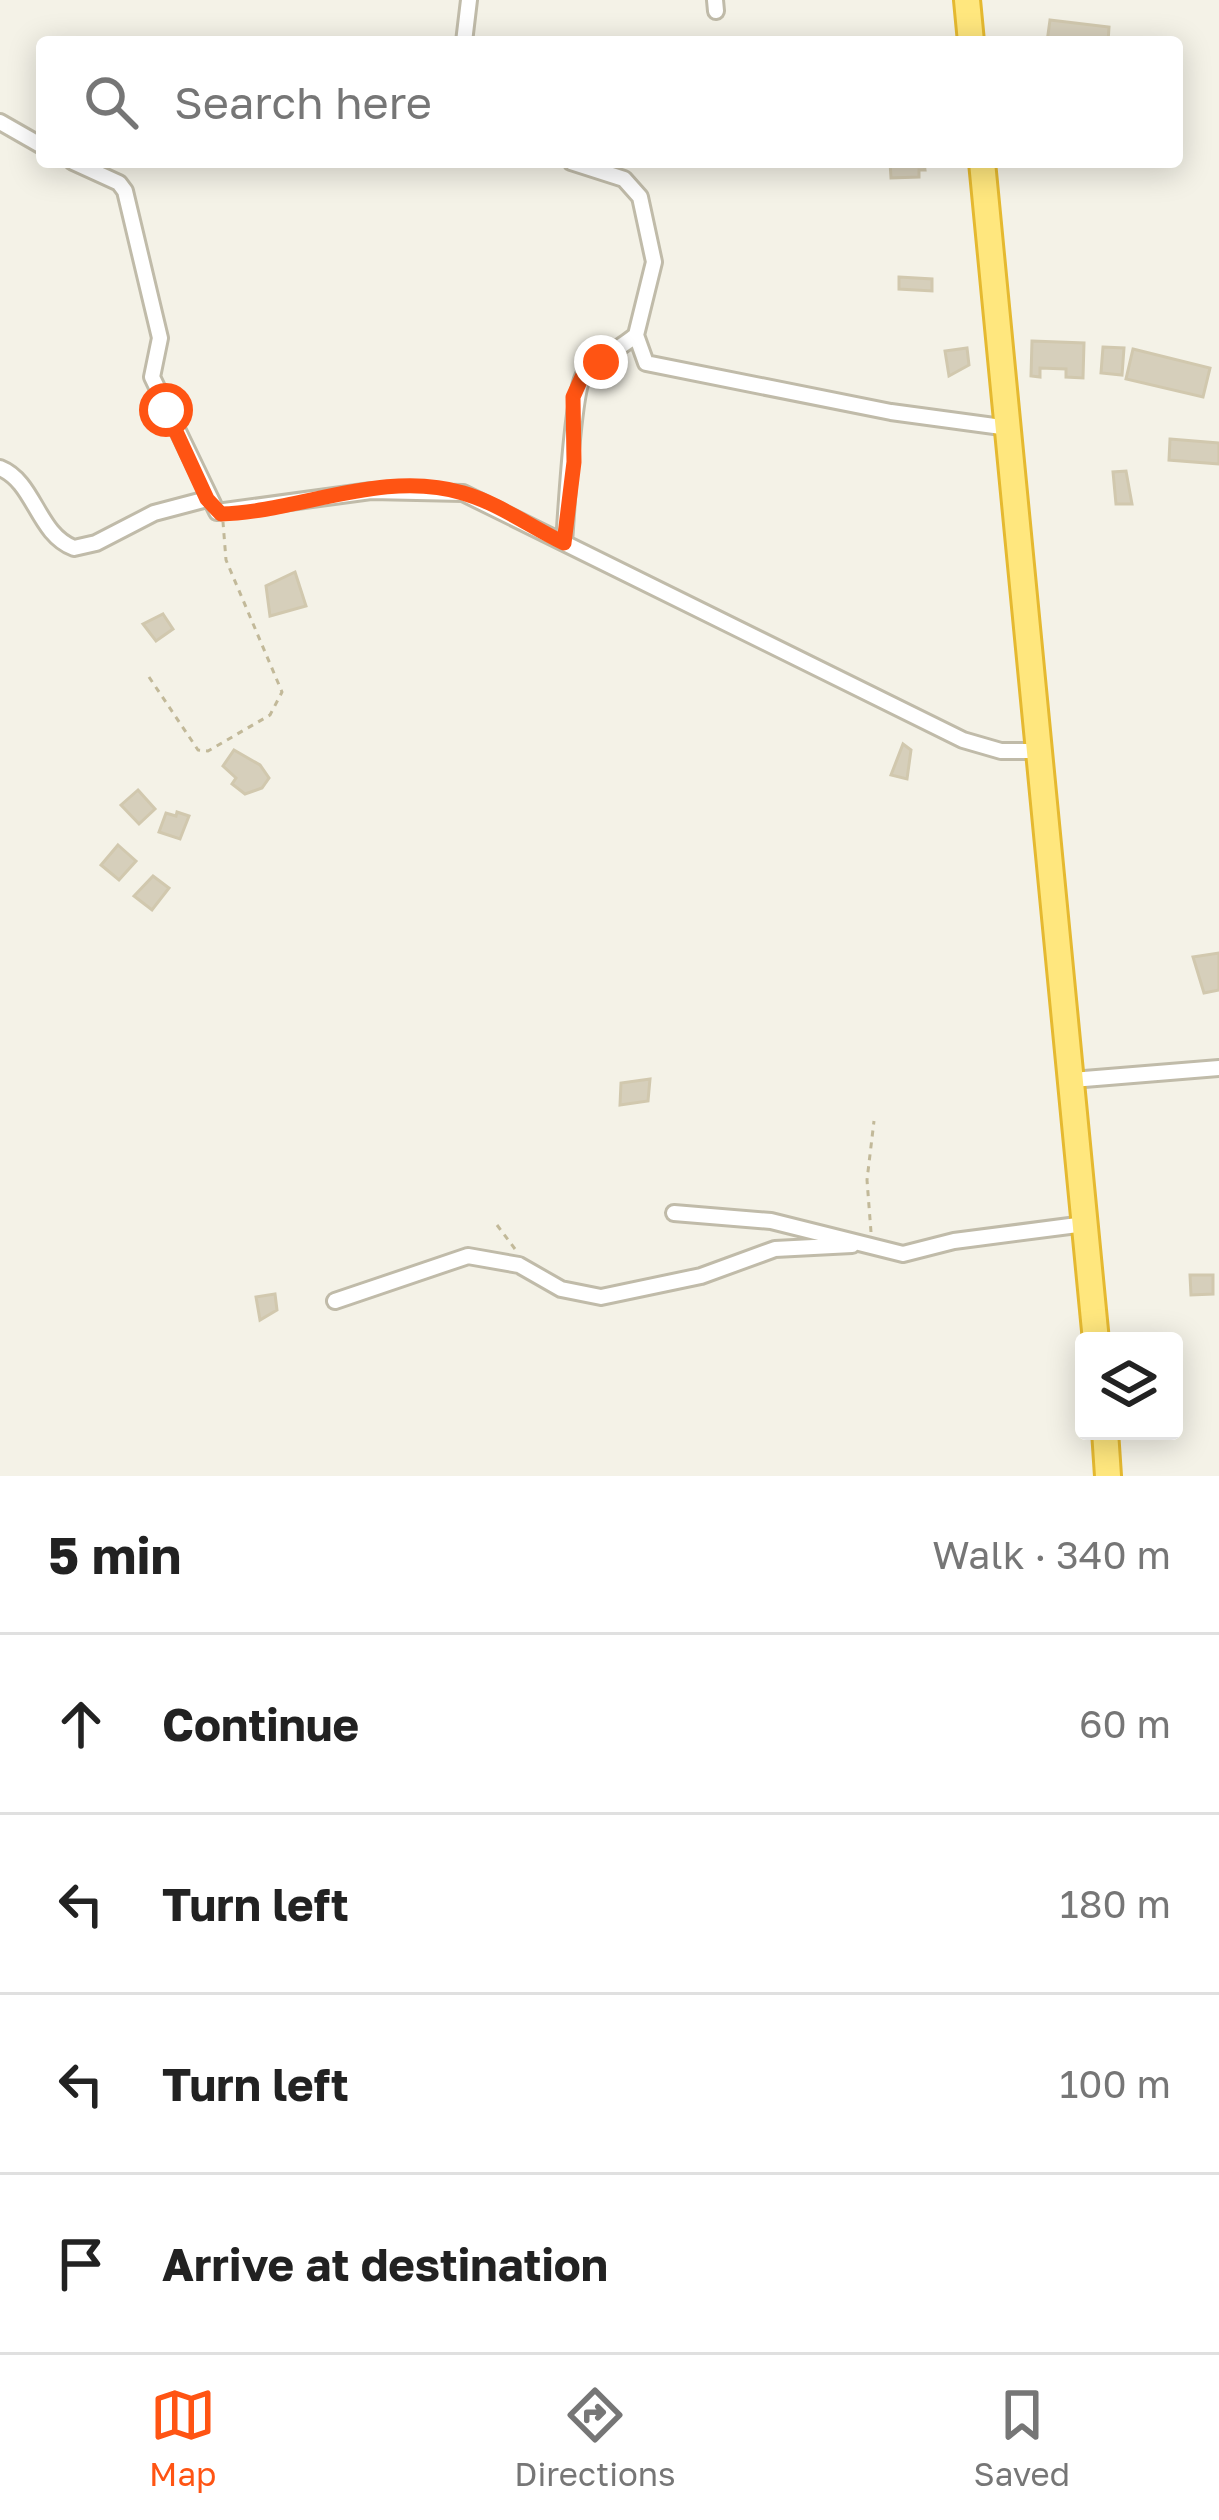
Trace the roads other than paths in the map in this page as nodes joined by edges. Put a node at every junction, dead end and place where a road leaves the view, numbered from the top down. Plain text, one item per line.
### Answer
1 (469, 0) edge
2 (967, 0) edge
3 (465, 36) edge
4 (970, 36) edge
5 (0, 122) edge
6 (36, 143) edge
7 (86, 168) edge
8 (590, 168) edge
9 (983, 168) edge
10 (636, 335) junction
11 (610, 358) junction
12 (646, 363) junction
13 (1009, 428) junction
14 (0, 468) edge
15 (207, 499) junction
16 (564, 543) junction
17 (1040, 751) junction
18 (1219, 1068) edge
19 (1072, 1081) junction
20 (674, 1213) dead end
21 (1085, 1224) junction
22 (852, 1245) junction
23 (335, 1301) dead end
24 (1095, 1332) edge
25 (1106, 1440) edge
26 (1108, 1476) edge

1 - 3 street
2 - 4 highway
5 - 6 street
7 - 15 street
8 - 10 street
9 - 13 highway
10 - 11 street
10 - 12 street
11 - 12 street
11 - 16 street
12 - 13 street
13 - 17 highway
14 - 15 street
15 - 16 street
16 - 17 street
17 - 19 highway
18 - 19 street
19 - 21 highway
20 - 22 street
21 - 22 street
21 - 24 highway
22 - 23 street
25 - 26 highway

